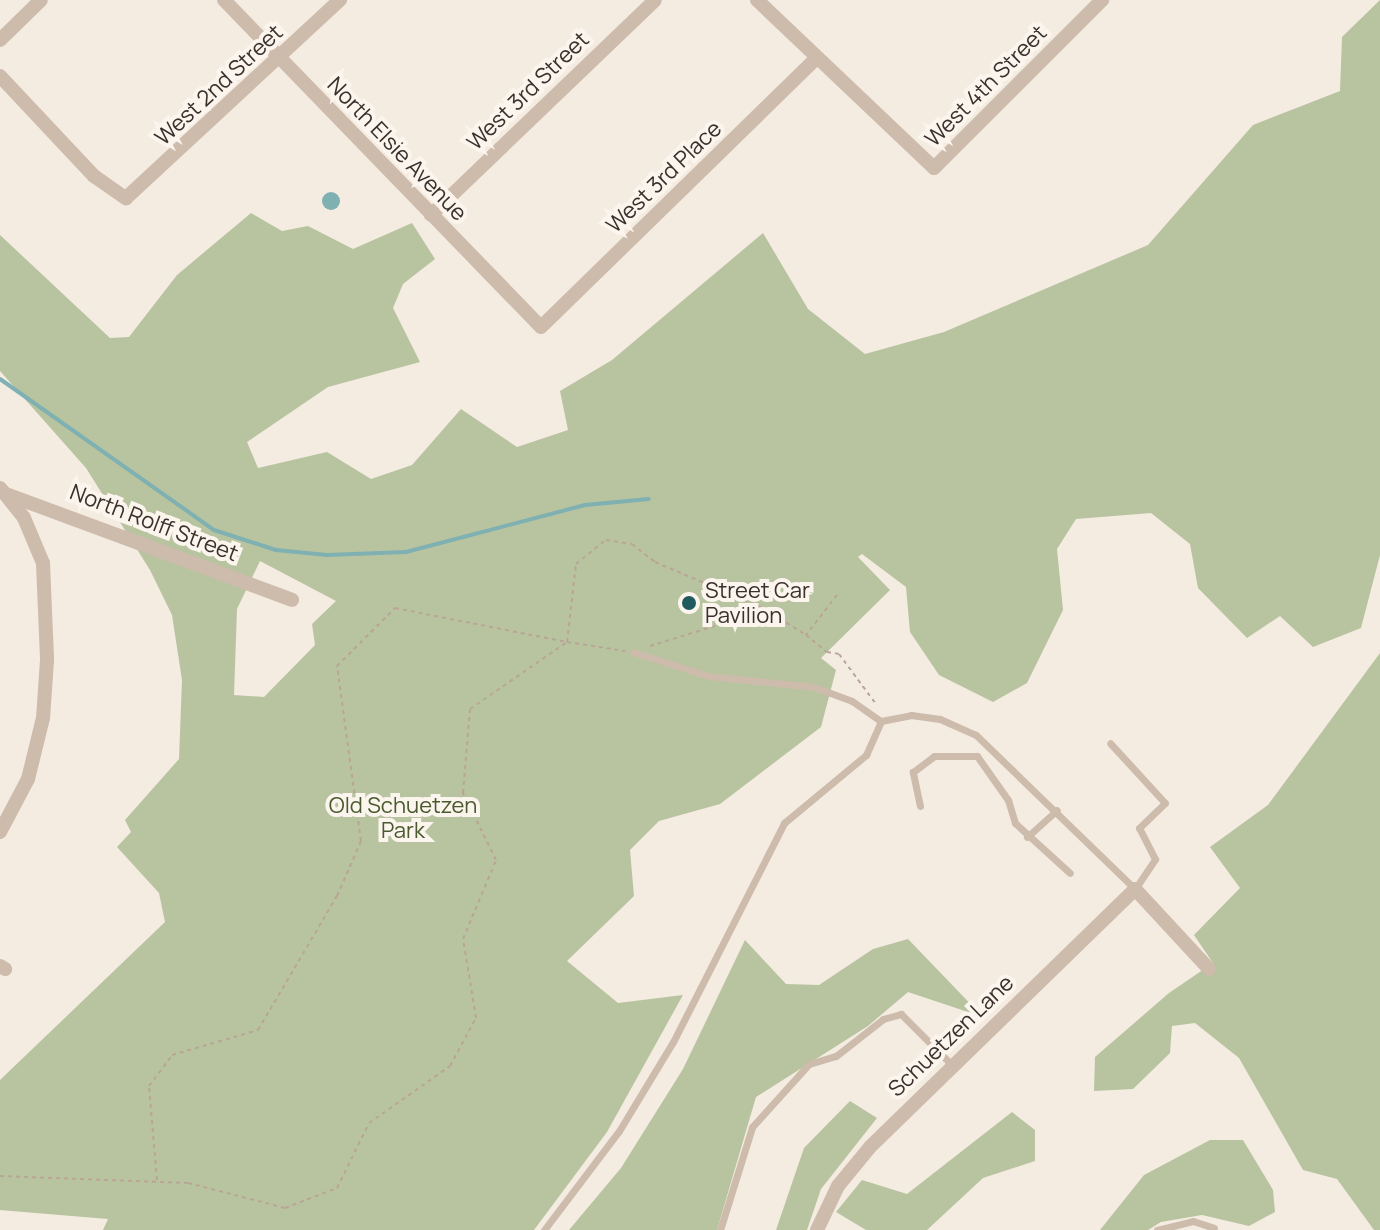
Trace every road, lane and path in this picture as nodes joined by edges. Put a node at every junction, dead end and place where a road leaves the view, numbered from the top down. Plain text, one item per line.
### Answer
1 (41, 0) edge
2 (224, 0) edge
3 (340, 0) edge
4 (655, 0) edge
5 (757, 0) edge
6 (1102, 0) edge
7 (0, 40) edge
8 (817, 58) junction
9 (279, 60) junction
10 (0, 76) edge
11 (431, 215) junction
12 (541, 327) joint
13 (3, 491) edge
14 (837, 595) dead end
15 (292, 600) dead end
16 (766, 610) junction
17 (806, 635) junction
18 (567, 642) junction
19 (633, 652) junction
20 (884, 720) junction
21 (1110, 743) dead end
22 (920, 806) dead end
23 (1057, 810) junction
24 (0, 832) edge
25 (1027, 837) junction
26 (1070, 873) dead end
27 (1135, 889) junction
28 (1209, 969) dead end
29 (952, 1065) junction
30 (0, 1176) edge
31 (157, 1180) junction
32 (1214, 1228) edge
33 (544, 1230) edge
34 (720, 1230) edge
35 (817, 1230) edge
36 (1157, 1230) edge

1 - 7 street
2 - 9 street, North Elsie Avenue
3 - 9 street, West 2nd Street
4 - 11 street, West 3rd Street
5 - 8 street
6 - 8 street, West 4th Street
8 - 12 street, West 3rd Place
9 - 10 street, West 2nd Street
9 - 11 street, North Elsie Avenue
11 - 12 street, North Elsie Avenue
13 - 15 street, North Rolff Street
13 - 24 street
14 - 17 path
16 - 17 path
16 - 18 path
16 - 19 path
17 - 20 path
18 - 19 path
18 - 31 path
18 - 31 path
19 - 20 lane
20 - 23 lane
20 - 33 lane
21 - 27 lane
22 - 25 lane
23 - 25 lane
23 - 27 lane
25 - 26 lane
27 - 28 street
27 - 29 street, Schuetzen Lane
29 - 34 lane
29 - 35 street, Schuetzen Lane
30 - 31 path
32 - 36 lane

